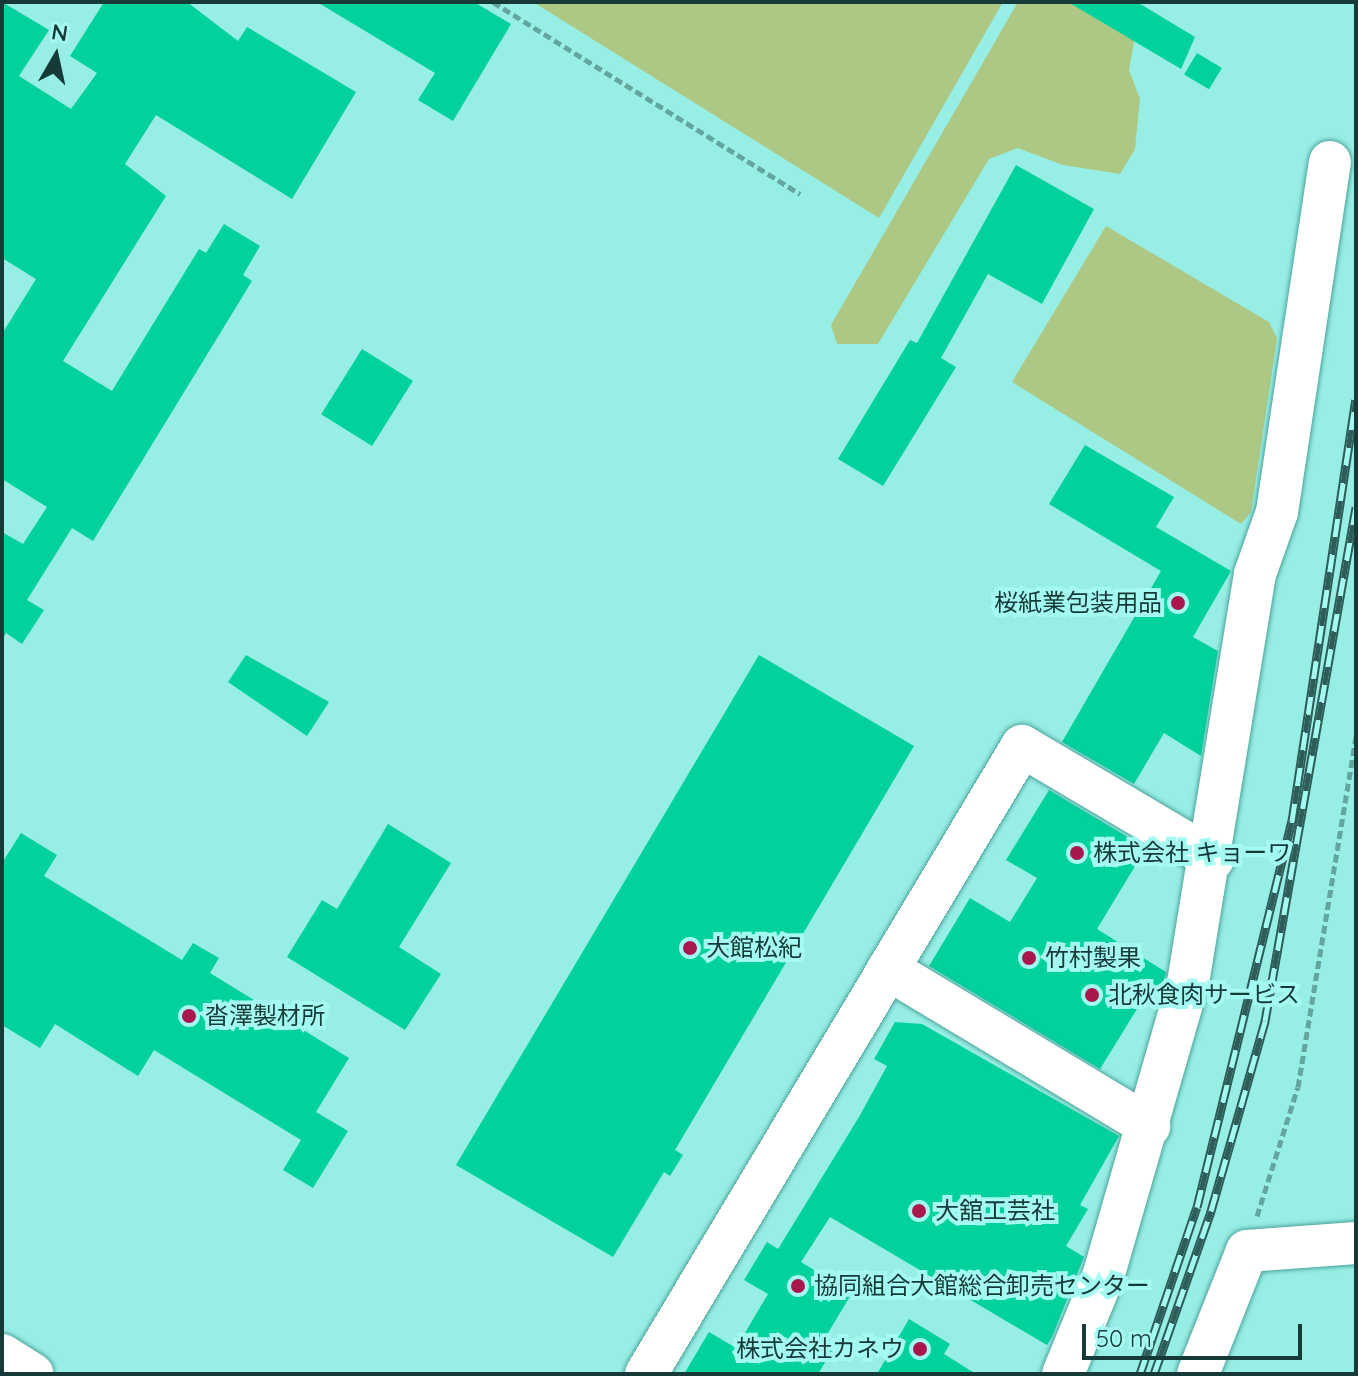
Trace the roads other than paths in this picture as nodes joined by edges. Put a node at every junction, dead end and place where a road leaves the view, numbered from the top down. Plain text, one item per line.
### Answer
1 (1330, 162) dead end
2 (1213, 859) junction
3 (888, 969) junction
4 (1149, 1126) junction
5 (1356, 1243) edge
6 (2, 1355) edge
7 (32, 1374) edge
8 (646, 1374) edge
9 (1063, 1374) edge
10 (1198, 1374) edge

1 - 2 street
2 - 3 street
2 - 4 street
3 - 4 street
3 - 8 street
4 - 9 street
5 - 10 street
6 - 7 street

